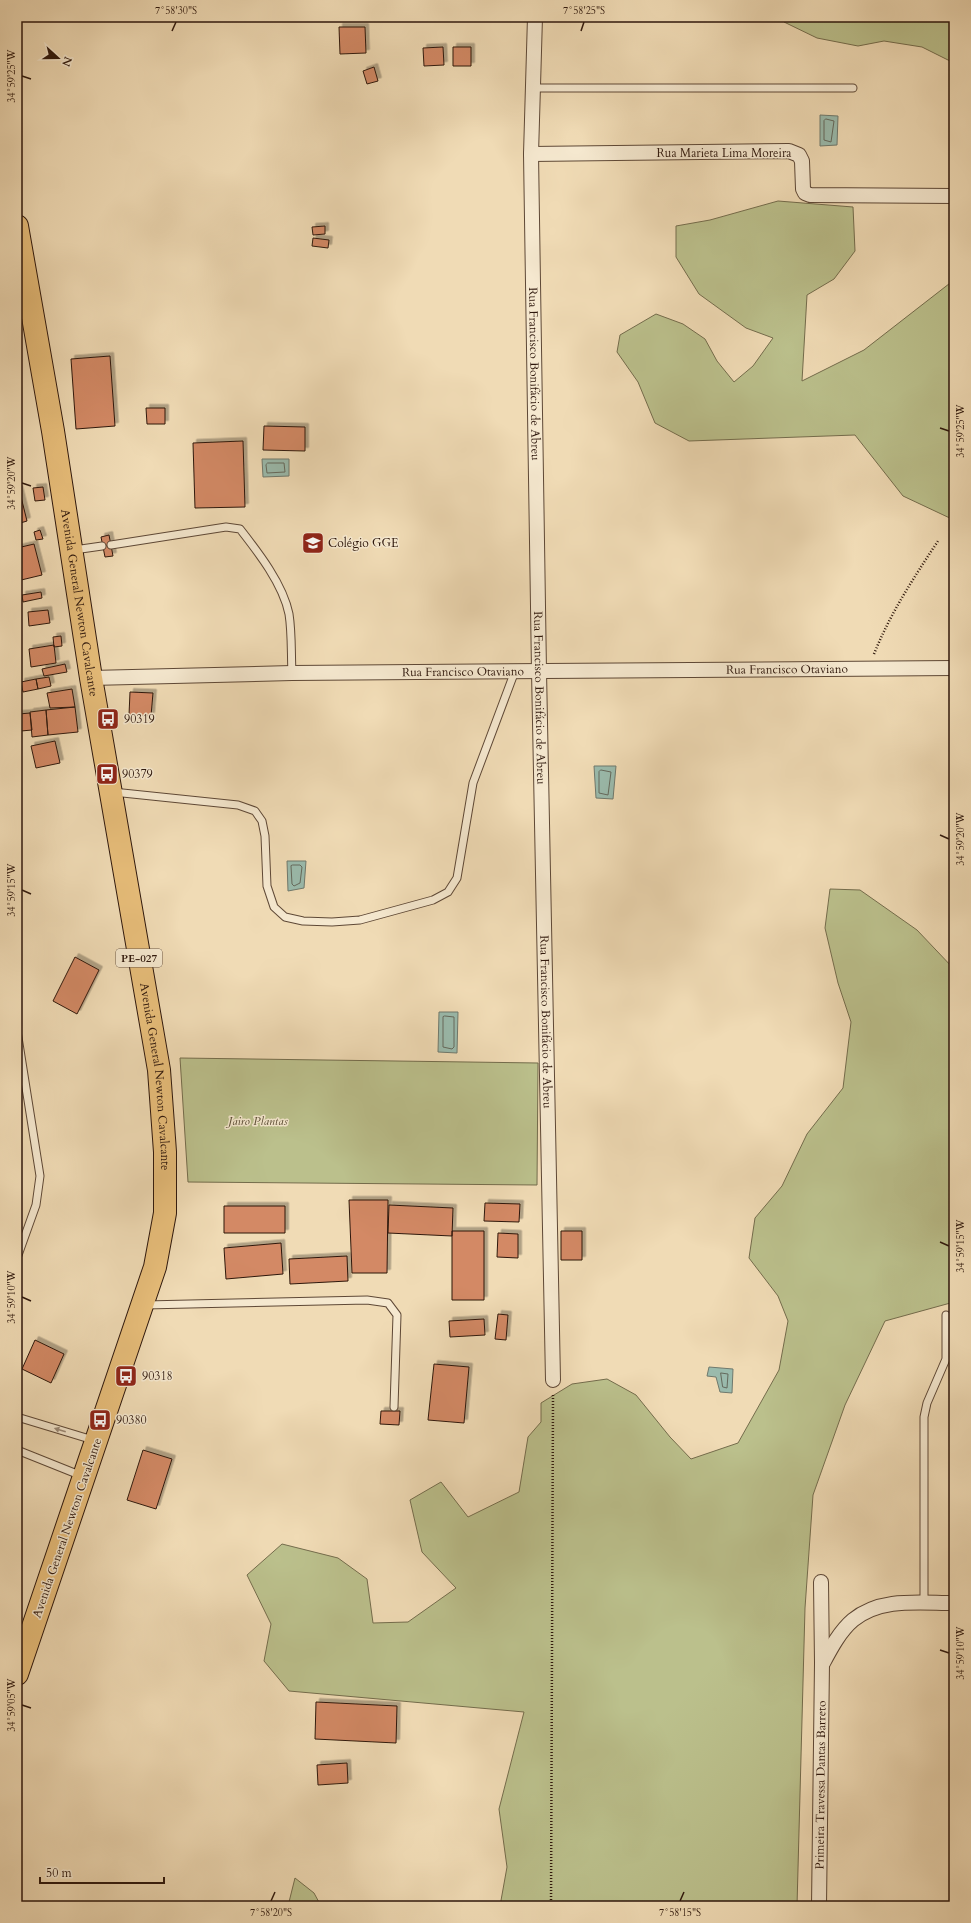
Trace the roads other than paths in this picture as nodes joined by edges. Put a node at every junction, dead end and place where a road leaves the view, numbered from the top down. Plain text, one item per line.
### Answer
1 (535, 17) edge
2 (533, 88) junction
3 (853, 88) dead end
4 (531, 154) junction
5 (954, 196) edge
6 (17, 226) edge
7 (111, 544) dead end
8 (102, 546) dead end
9 (72, 551) junction
10 (954, 668) edge
11 (515, 671) junction
12 (539, 671) junction
13 (292, 672) junction
14 (91, 678) junction
15 (111, 791) junction
16 (17, 1031) edge
17 (17, 1258) edge
18 (143, 1305) junction
19 (946, 1315) dead end
20 (553, 1380) road end
21 (394, 1407) dead end
22 (17, 1417) edge
23 (97, 1441) junction
24 (17, 1450) edge
25 (84, 1477) junction
26 (821, 1582) dead end
27 (924, 1603) junction
28 (954, 1603) edge
29 (822, 1663) junction
30 (17, 1674) edge
31 (820, 1906) edge

1 - 2 street, Rua Francisco Bonifácio de Abreu
2 - 3 lane
2 - 4 street, Rua Francisco Bonifácio de Abreu
4 - 5 street, Rua Marieta Lima Moreira
4 - 12 street, Rua Francisco Bonifácio de Abreu
6 - 9 main road, Avenida General Newton Cavalcante / PE-027
7 - 13 lane
8 - 9 lane
9 - 14 main road, Avenida General Newton Cavalcante / PE-027
10 - 12 street, Rua Francisco Otaviano
11 - 12 street, Rua Francisco Otaviano
11 - 13 street, Rua Francisco Otaviano
11 - 15 lane
12 - 20 street, Rua Francisco Bonifácio de Abreu
13 - 14 street, Rua Francisco Otaviano
14 - 15 main road, Avenida General Newton Cavalcante / PE-027
15 - 18 main road, Avenida General Newton Cavalcante / PE-027
16 - 17 lane
18 - 21 lane
18 - 23 main road, Avenida General Newton Cavalcante / PE-027
19 - 27 lane
23 -> 22 lane
23 - 25 main road, Avenida General Newton Cavalcante / PE-027
24 - 25 lane
25 - 30 main road, Avenida General Newton Cavalcante / PE-027
26 - 29 street, Primeira Travessa Dantas Barreto
27 - 28 street
27 - 29 street
29 - 31 street, Primeira Travessa Dantas Barreto

